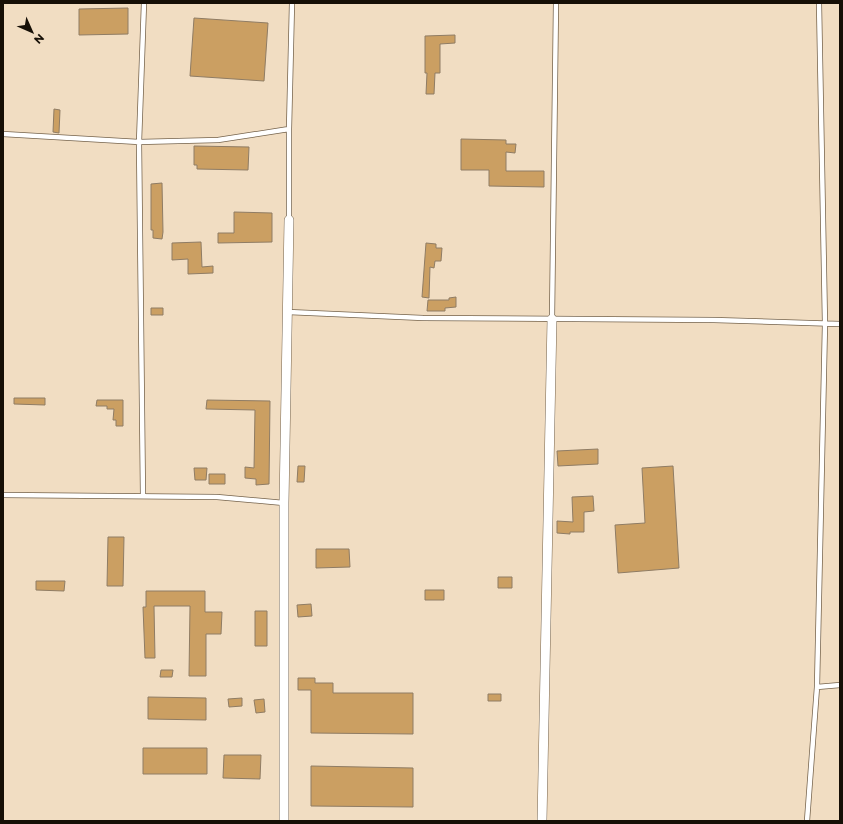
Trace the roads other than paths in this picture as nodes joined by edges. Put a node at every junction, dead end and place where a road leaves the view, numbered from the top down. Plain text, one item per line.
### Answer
1 (144, 3) edge
2 (292, 3) edge
3 (556, 3) edge
4 (819, 3) edge
5 (289, 129) junction
6 (3, 134) edge
7 (139, 142) junction
8 (289, 220) joint
9 (288, 312) junction
10 (552, 319) junction
11 (826, 324) junction
12 (840, 324) edge
13 (3, 495) edge
14 (143, 496) junction
15 (284, 503) junction
16 (840, 685) edge
17 (817, 687) junction
18 (284, 821) edge
19 (542, 821) edge
20 (807, 821) edge

1 - 7 lane
2 - 5 lane
3 - 10 lane
4 - 11 lane
5 - 7 lane
5 - 8 lane
6 - 7 lane
7 - 14 lane
8 - 9 street
9 - 10 lane
9 - 15 street
10 - 11 lane
10 - 19 street
11 - 12 lane
11 - 17 lane
13 - 14 lane
14 - 15 lane
15 - 18 street
16 - 17 lane
17 - 20 lane

